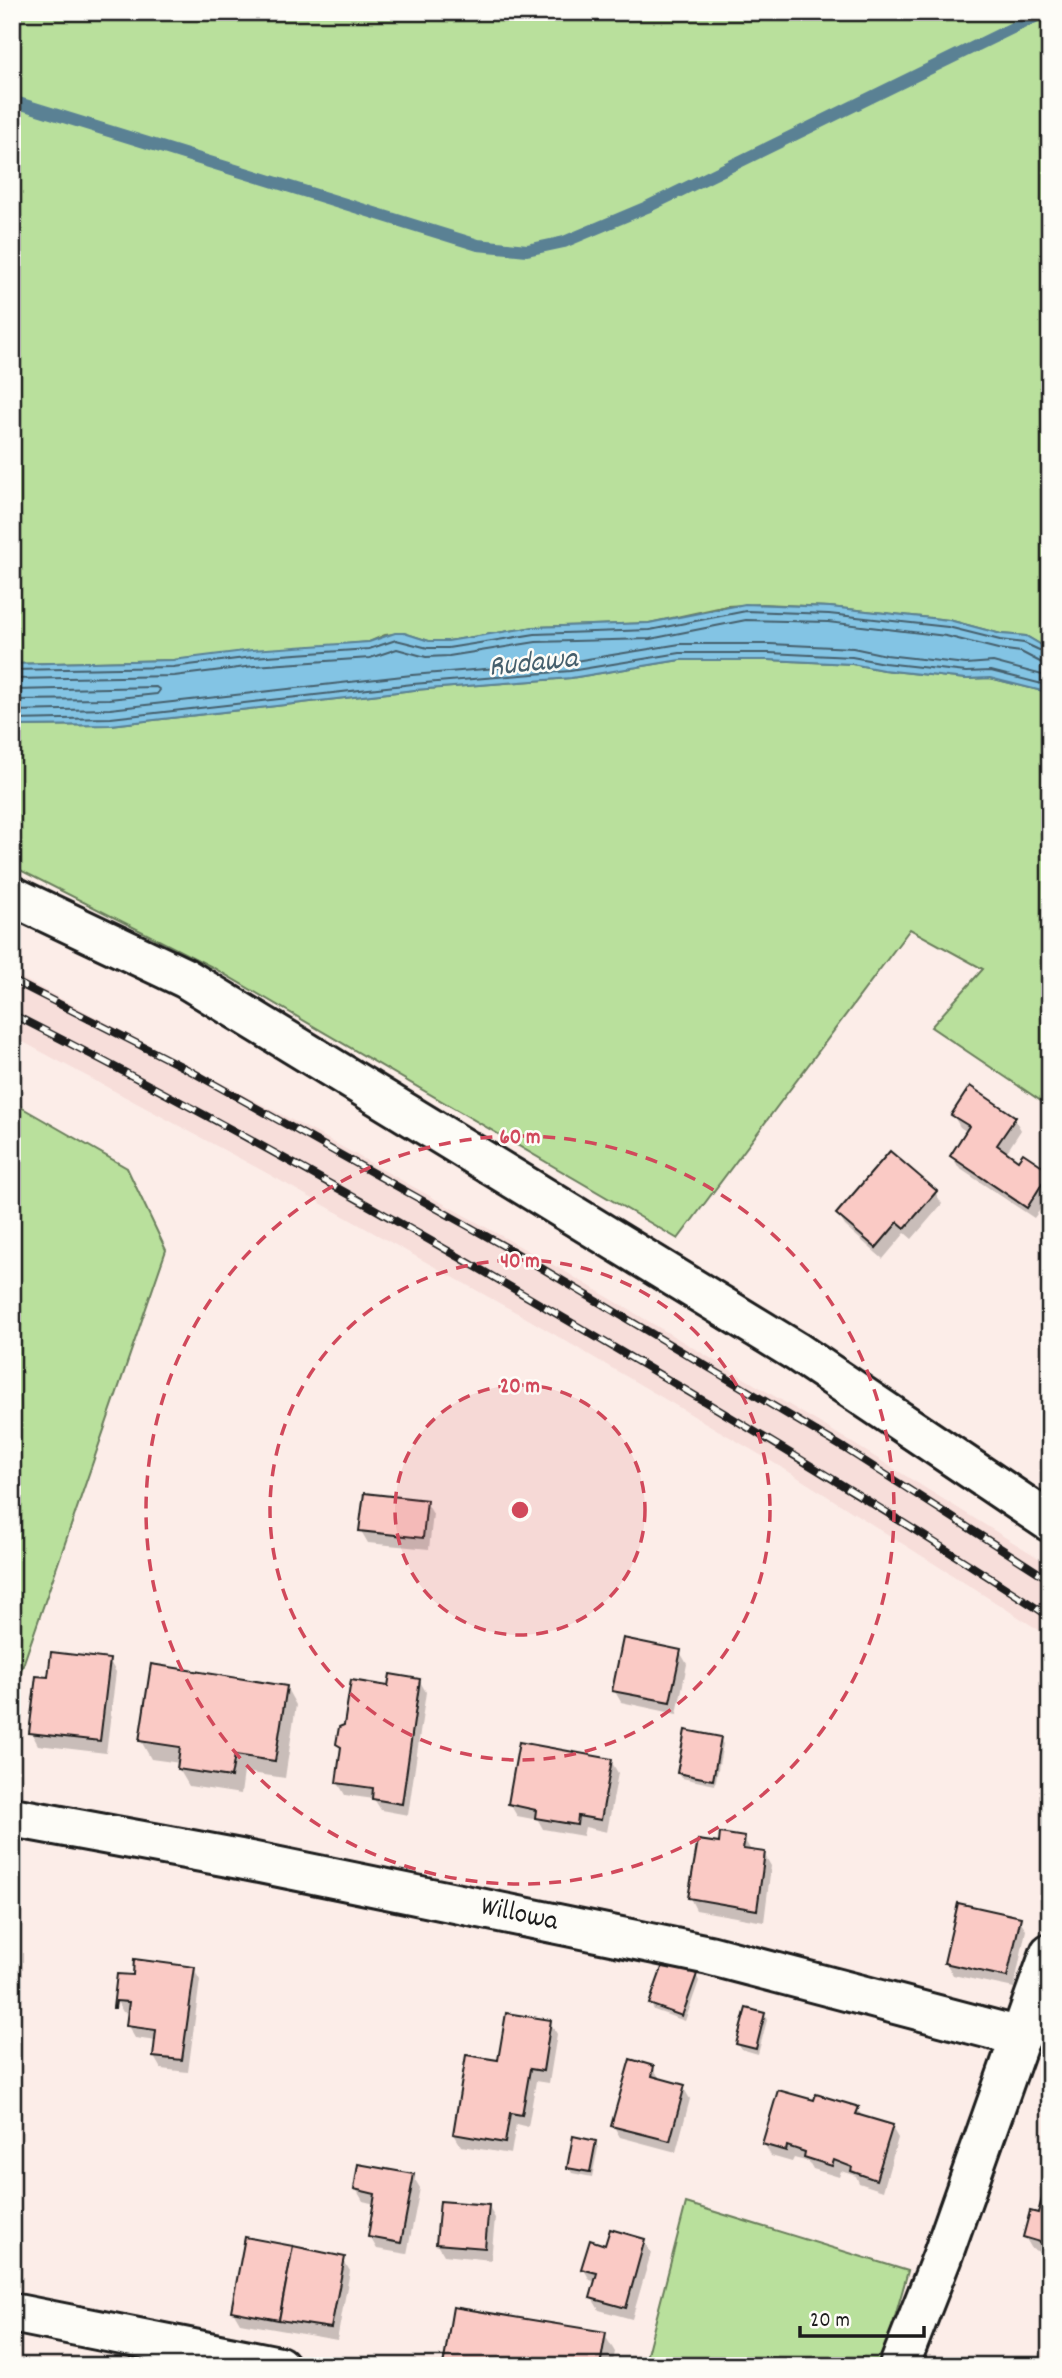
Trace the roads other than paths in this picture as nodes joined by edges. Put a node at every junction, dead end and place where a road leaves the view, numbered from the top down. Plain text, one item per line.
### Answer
1 (12, 896) edge
2 (1050, 1522) edge
3 (12, 1817) edge
4 (1050, 1953) edge
5 (1021, 2037) junction
6 (12, 2313) edge
7 (279, 2366) edge
8 (899, 2366) edge

1 - 2 street
3 - 5 street, Willowa
4 - 5 street
5 - 8 street
6 - 7 street

